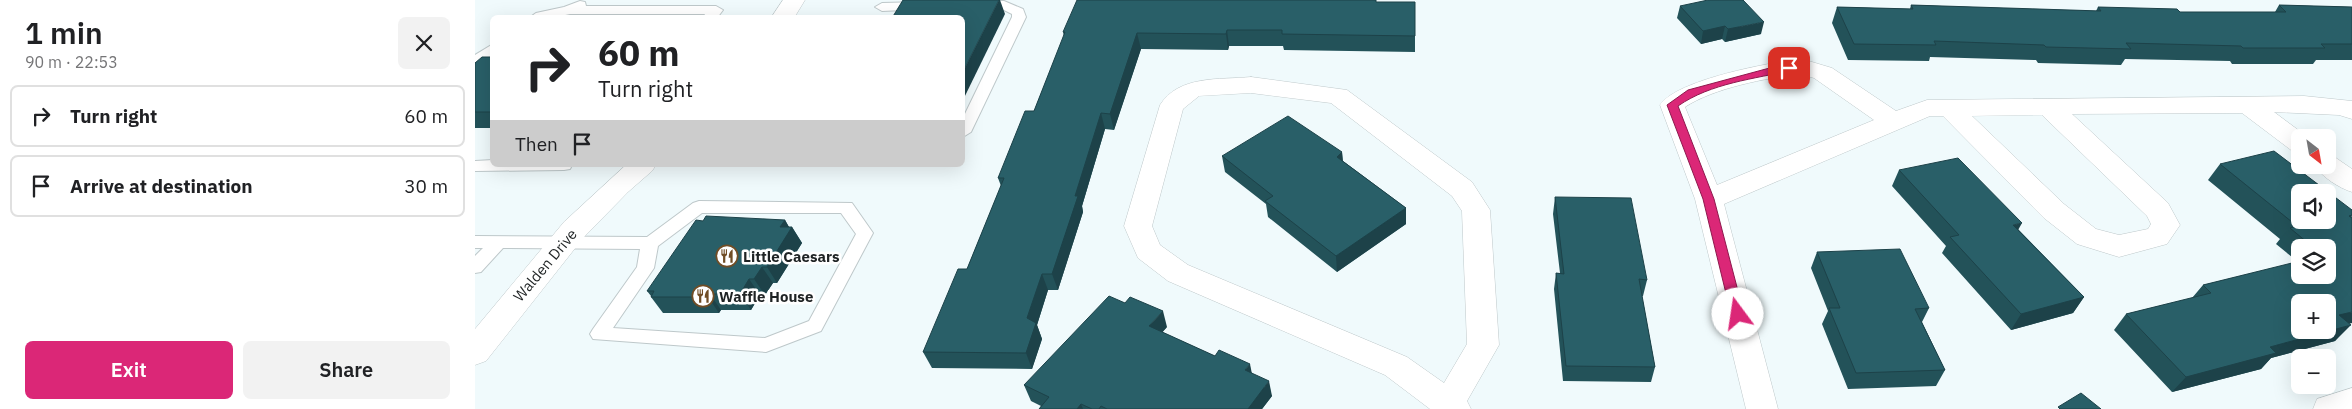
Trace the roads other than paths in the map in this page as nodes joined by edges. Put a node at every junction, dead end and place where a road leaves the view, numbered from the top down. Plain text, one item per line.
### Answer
1 (585, 0) edge
2 (794, 0) edge
3 (938, 6) edge
4 (966, 6) edge
5 (880, 8) edge
6 (570, 10) junction
7 (542, 15) edge
8 (711, 15) edge
9 (784, 15) edge
10 (490, 50) edge
11 (475, 62) edge
12 (2249, 105) junction
13 (2049, 107) junction
14 (1950, 108) junction
15 (2352, 111) edge
16 (1894, 122) junction
17 (965, 128) edge
18 (2291, 137) edge
19 (475, 166) edge
20 (490, 166) edge
21 (641, 167) edge
22 (2336, 171) edge
23 (2352, 183) edge
24 (1709, 199) junction
25 (475, 242) edge
26 (499, 243) junction
27 (650, 243) junction
28 (559, 244) junction
29 (475, 267) edge
30 (475, 352) edge
31 (2352, 402) edge
32 (1452, 406) edge
33 (1762, 409) edge
34 (2329, 409) edge

1 - 6 lane
2 - 9 street
3 - 5 lane
4 - 17 lane
6 - 7 lane
6 - 8 lane
10 - 11 lane
12 - 13 street
12 - 15 street
12 - 18 street
13 - 14 street
13 - 14 street
14 - 16 street
16 - 24 street
16 - 24 street
19 - 20 lane
21 - 28 street, Walden Drive
22 - 23 street
24 - 33 street
25 - 26 lane
26 - 28 lane
26 - 29 lane
27 - 27 lane
27 - 28 lane
28 - 30 street, Walden Drive
31 - 34 street
32 - 32 street

